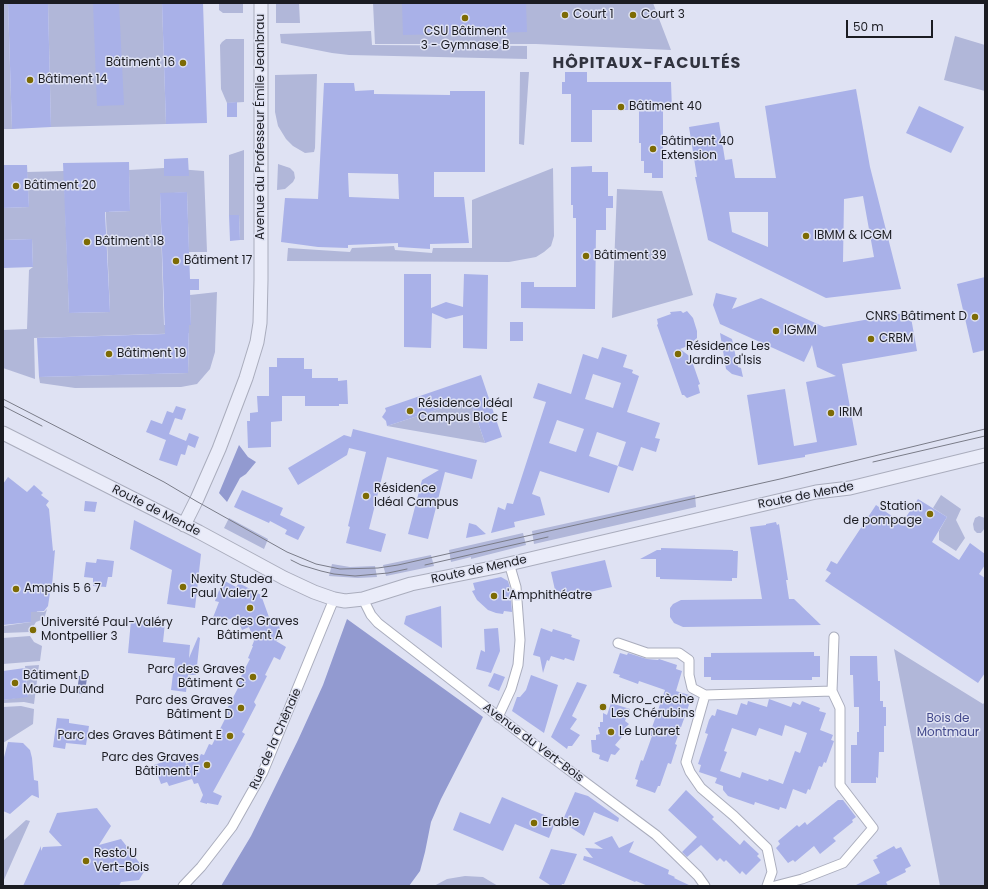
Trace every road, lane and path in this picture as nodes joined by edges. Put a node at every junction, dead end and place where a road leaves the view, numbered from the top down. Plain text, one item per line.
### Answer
1 (261, 3) edge
2 (3, 433) edge
3 (985, 455) edge
4 (184, 525) junction
5 (509, 563) junction
6 (334, 599) junction
7 (363, 599) junction
8 (834, 637) dead end
9 (618, 643) dead end
10 (832, 691) junction
11 (705, 695) junction
12 (498, 717) junction
13 (183, 886) edge
14 (705, 886) edge
15 (767, 886) edge
16 (775, 886) edge

1 - 4 main road, Avenue du Professeur Émile Jeanbrau
2 - 4 main road, Route de Mende
3 - 5 main road, Route de Mende
4 - 6 main road, Route de Mende
5 - 7 main road, Route de Mende
5 - 12 street
6 - 7 main road, Route de Mende
6 - 13 street, Rue de la Chênaie
7 - 12 street, Avenue du Vert-Bois
8 - 10 street
9 - 11 street
10 - 11 street
10 - 16 street
11 - 15 street
12 - 14 street, Avenue du Vert-Bois

